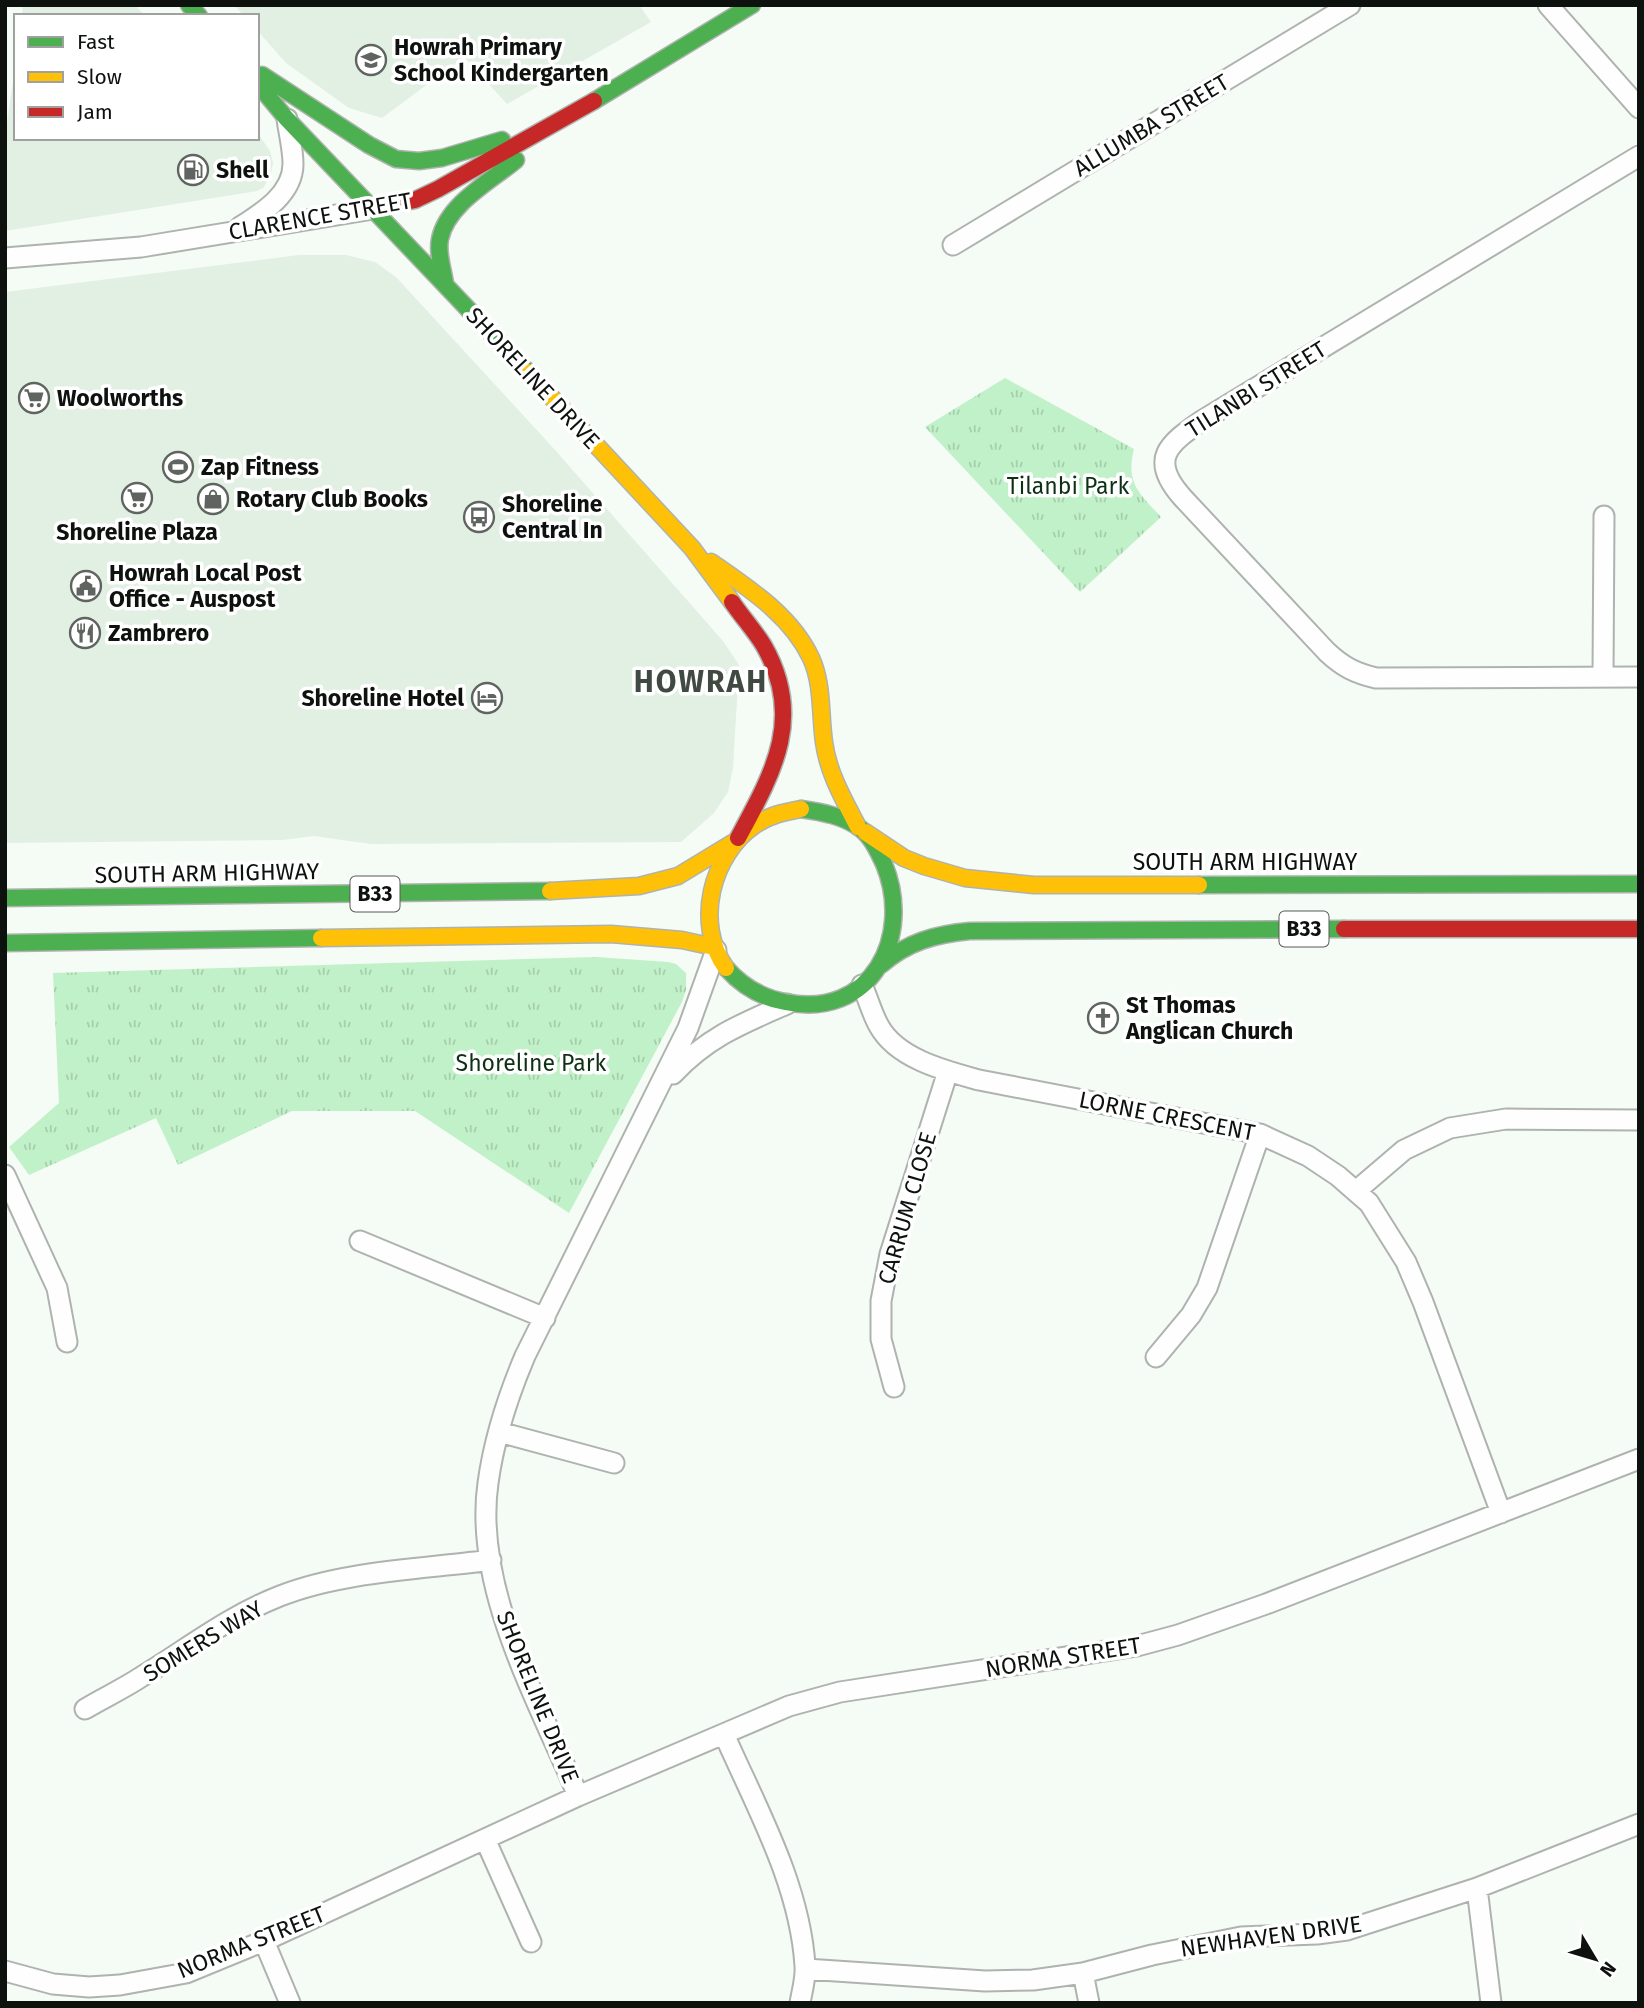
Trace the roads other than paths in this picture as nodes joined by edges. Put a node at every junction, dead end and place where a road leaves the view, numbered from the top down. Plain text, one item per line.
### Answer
1 (752, 5) edge
2 (1350, 5) edge
3 (1548, 5) edge
4 (259, 72) edge
5 (259, 84) edge
6 (1639, 108) edge
7 (286, 118) junction
8 (560, 121) junction
9 (1639, 156) edge
10 (373, 209) junction
11 (233, 232) junction
12 (953, 245) dead end
13 (5, 258) edge
14 (445, 283) junction
15 (1604, 516) dead end
16 (692, 548) junction
17 (1604, 677) junction
18 (1639, 677) edge
19 (861, 829) junction
20 (736, 840) junction
21 (1639, 884) edge
22 (5, 898) edge
23 (1639, 929) edge
24 (5, 943) edge
25 (715, 948) junction
26 (881, 965) junction
27 (862, 985) junction
28 (787, 1004) junction
29 (948, 1071) junction
30 (659, 1088) junction
31 (1639, 1120) edge
32 (1260, 1134) junction
33 (5, 1175) edge
34 (1356, 1191) junction
35 (360, 1241) dead end
36 (545, 1318) junction
37 (67, 1342) dead end
38 (1156, 1357) dead end
39 (894, 1387) dead end
40 (499, 1432) junction
41 (1639, 1459) edge
42 (614, 1463) dead end
43 (1501, 1513) junction
44 (491, 1560) junction
45 (85, 1709) dead end
46 (724, 1734) junction
47 (578, 1796) junction
48 (1639, 1824) edge
49 (485, 1839) junction
50 (1476, 1888) junction
51 (264, 1941) junction
52 (530, 1942) dead end
53 (806, 1969) junction
54 (5, 1971) edge
55 (1083, 1973) junction
56 (290, 2003) edge
57 (800, 2003) edge
58 (1089, 2003) edge
59 (1491, 2003) edge

1 - 8 main road, CLARENCE STREET
2 - 12 street, ALLUMBA STREET
3 - 6 street
4 - 8 main road
5 - 7 main road, SHORELINE DRIVE
7 - 10 main road, SHORELINE DRIVE
7 - 11 street
8 - 10 main road, CLARENCE STREET
8 - 14 main road
9 - 17 street, TILANBI STREET
10 - 11 street, CLARENCE STREET
10 - 14 main road, SHORELINE DRIVE
11 - 13 street, CLARENCE STREET
14 - 16 main road, SHORELINE DRIVE
15 - 17 street
16 - 19 main road, SHORELINE DRIVE
16 - 20 main road, SHORELINE DRIVE
17 - 18 street, TILANBI STREET
19 - 20 main road, B33
19 - 21 main road, SOUTH ARM HIGHWAY / B33
19 - 26 main road
20 - 22 main road, SOUTH ARM HIGHWAY / B33
20 - 25 main road
23 - 26 main road, B33
24 - 25 main road, B33
25 - 28 main road, B33
25 - 30 street, SHORELINE DRIVE
26 - 27 main road, B33
27 - 28 main road, B33
27 - 29 street, LORNE CRESCENT
28 - 30 street, SHORELINE DRIVE
29 - 32 street, LORNE CRESCENT
29 - 39 street, CARRUM CLOSE
30 - 36 street, SHORELINE DRIVE
31 - 34 street
32 - 34 street, LORNE CRESCENT
32 - 38 street
33 - 37 street
34 - 43 street, LORNE CRESCENT
35 - 36 street
36 - 40 street, SHORELINE DRIVE
40 - 42 street
40 - 44 street, SHORELINE DRIVE
41 - 43 street, NORMA STREET
43 - 46 street, NORMA STREET
44 - 45 street, SOMERS WAY
44 - 47 street, SHORELINE DRIVE
46 - 47 street, NORMA STREET
46 - 53 street
47 - 49 street, NORMA STREET
48 - 50 street, NEWHAVEN DRIVE
49 - 51 street, NORMA STREET
49 - 52 street
50 - 55 street, NEWHAVEN DRIVE
50 - 59 street
51 - 54 street, NORMA STREET
51 - 56 street
53 - 55 street, NEWHAVEN DRIVE
53 - 57 street
55 - 58 street

